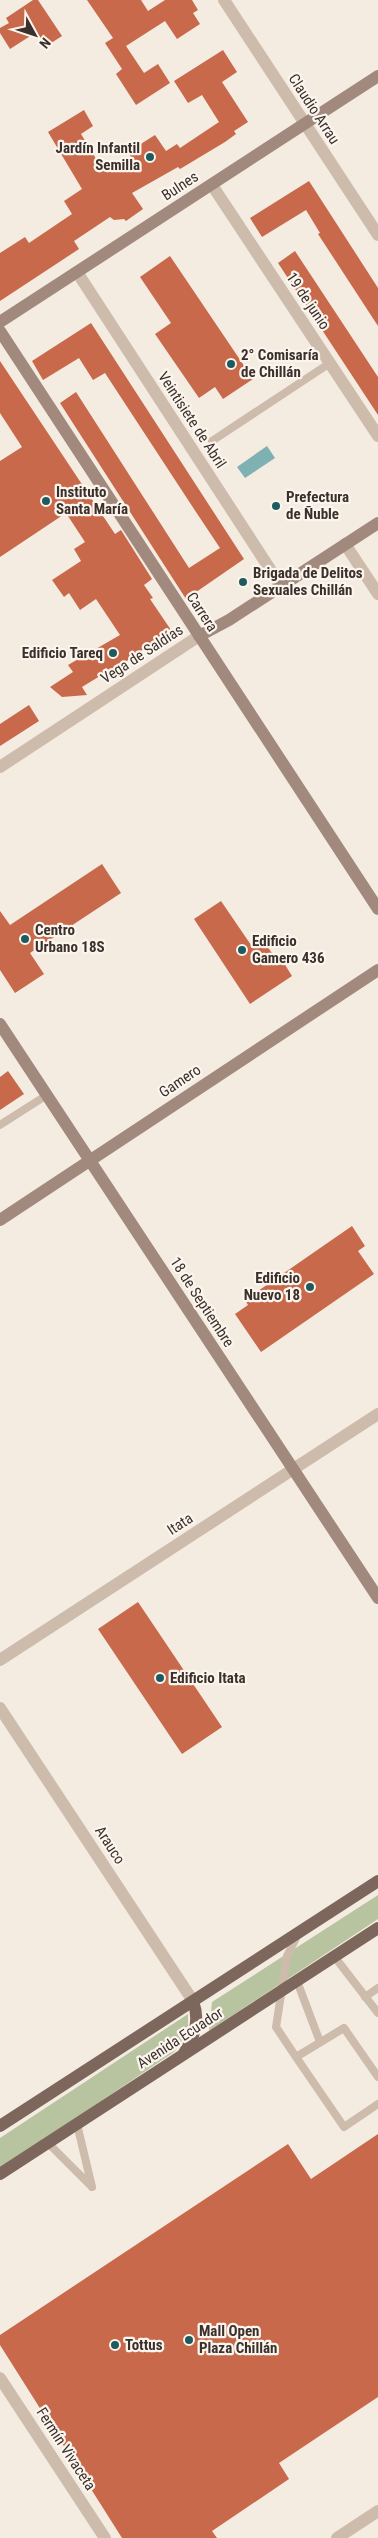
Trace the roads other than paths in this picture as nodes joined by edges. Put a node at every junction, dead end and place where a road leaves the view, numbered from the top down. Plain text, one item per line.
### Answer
1 (224, 0) edge
2 (378, 76) edge
3 (305, 124) junction
4 (212, 184) junction
5 (378, 235) edge
6 (77, 272) junction
7 (0, 322) edge
8 (0, 331) edge
9 (330, 363) junction
10 (378, 436) edge
11 (212, 441) dead end
12 (378, 523) edge
13 (345, 544) junction
14 (280, 586) junction
15 (378, 594) edge
16 (199, 636) junction
17 (0, 766) edge
18 (378, 909) edge
19 (378, 970) edge
20 (0, 1024) edge
21 (46, 1095) junction
22 (0, 1125) edge
23 (90, 1161) junction
24 (0, 1220) edge
25 (378, 1414) edge
26 (293, 1469) junction
27 (378, 1598) edge
28 (0, 1660) edge
29 (0, 1708) edge
30 (378, 1880) edge
31 (378, 1928) edge
32 (301, 1930) junction
33 (334, 1956) junction
34 (297, 1981) junction
35 (378, 1988) edge
36 (282, 1990) junction
37 (365, 1997) junction
38 (193, 2001) junction
39 (378, 2013) edge
40 (320, 2042) junction
41 (181, 2057) junction
42 (296, 2057) junction
43 (378, 2077) edge
44 (378, 2104) edge
45 (77, 2124) junction
46 (0, 2126) edge
47 (48, 2143) junction
48 (0, 2174) edge
49 (0, 2378) edge
50 (378, 2511) edge
51 (105, 2538) edge
52 (337, 2538) edge

1 - 3 street, Claudio Arrau
2 - 3 street, Bulnes
3 - 4 street, Bulnes
3 - 5 street, Claudio Arrau
4 - 6 street, Bulnes
4 - 9 street, 19 de junio
6 - 7 street, Bulnes
6 - 14 street, Veintisiete de Abril
8 - 16 street, Carrera
9 - 10 street, 19 de junio
9 - 11 lane
12 - 13 street, Vega de Saldías
13 - 14 street, Vega de Saldías
13 - 15 street
14 - 16 street, Vega de Saldías
16 - 17 street, Vega de Saldías
16 - 18 street, Carrera
19 - 23 street, Gamero
20 - 21 street, 18 de Septiembre
21 - 22 lane
21 - 23 street, 18 de Septiembre
23 - 24 street, Gamero
23 - 26 street, 18 de Septiembre
25 - 26 street, Itata
26 - 27 street, 18 de Septiembre
26 - 28 street, Itata
29 - 38 street, Arauco
30 - 32 main road, Avenida Ecuador
31 - 33 main road, Avenida Ecuador
32 - 36 lane
32 - 38 main road, Avenida Ecuador
33 - 34 main road, Avenida Ecuador
33 - 37 lane
34 - 36 main road, Avenida Ecuador
34 - 40 lane
35 - 37 lane
36 - 41 main road, Avenida Ecuador
36 - 42 lane
37 - 39 lane
38 - 41 main road
38 - 46 main road, Avenida Ecuador
40 - 42 lane
40 - 43 lane
41 - 45 main road, Avenida Ecuador
42 - 44 lane
45 - 47 main road, Avenida Ecuador
45 - 47 lane
47 - 48 main road, Avenida Ecuador
49 - 51 street, Fermín Vivaceta
50 - 52 street

